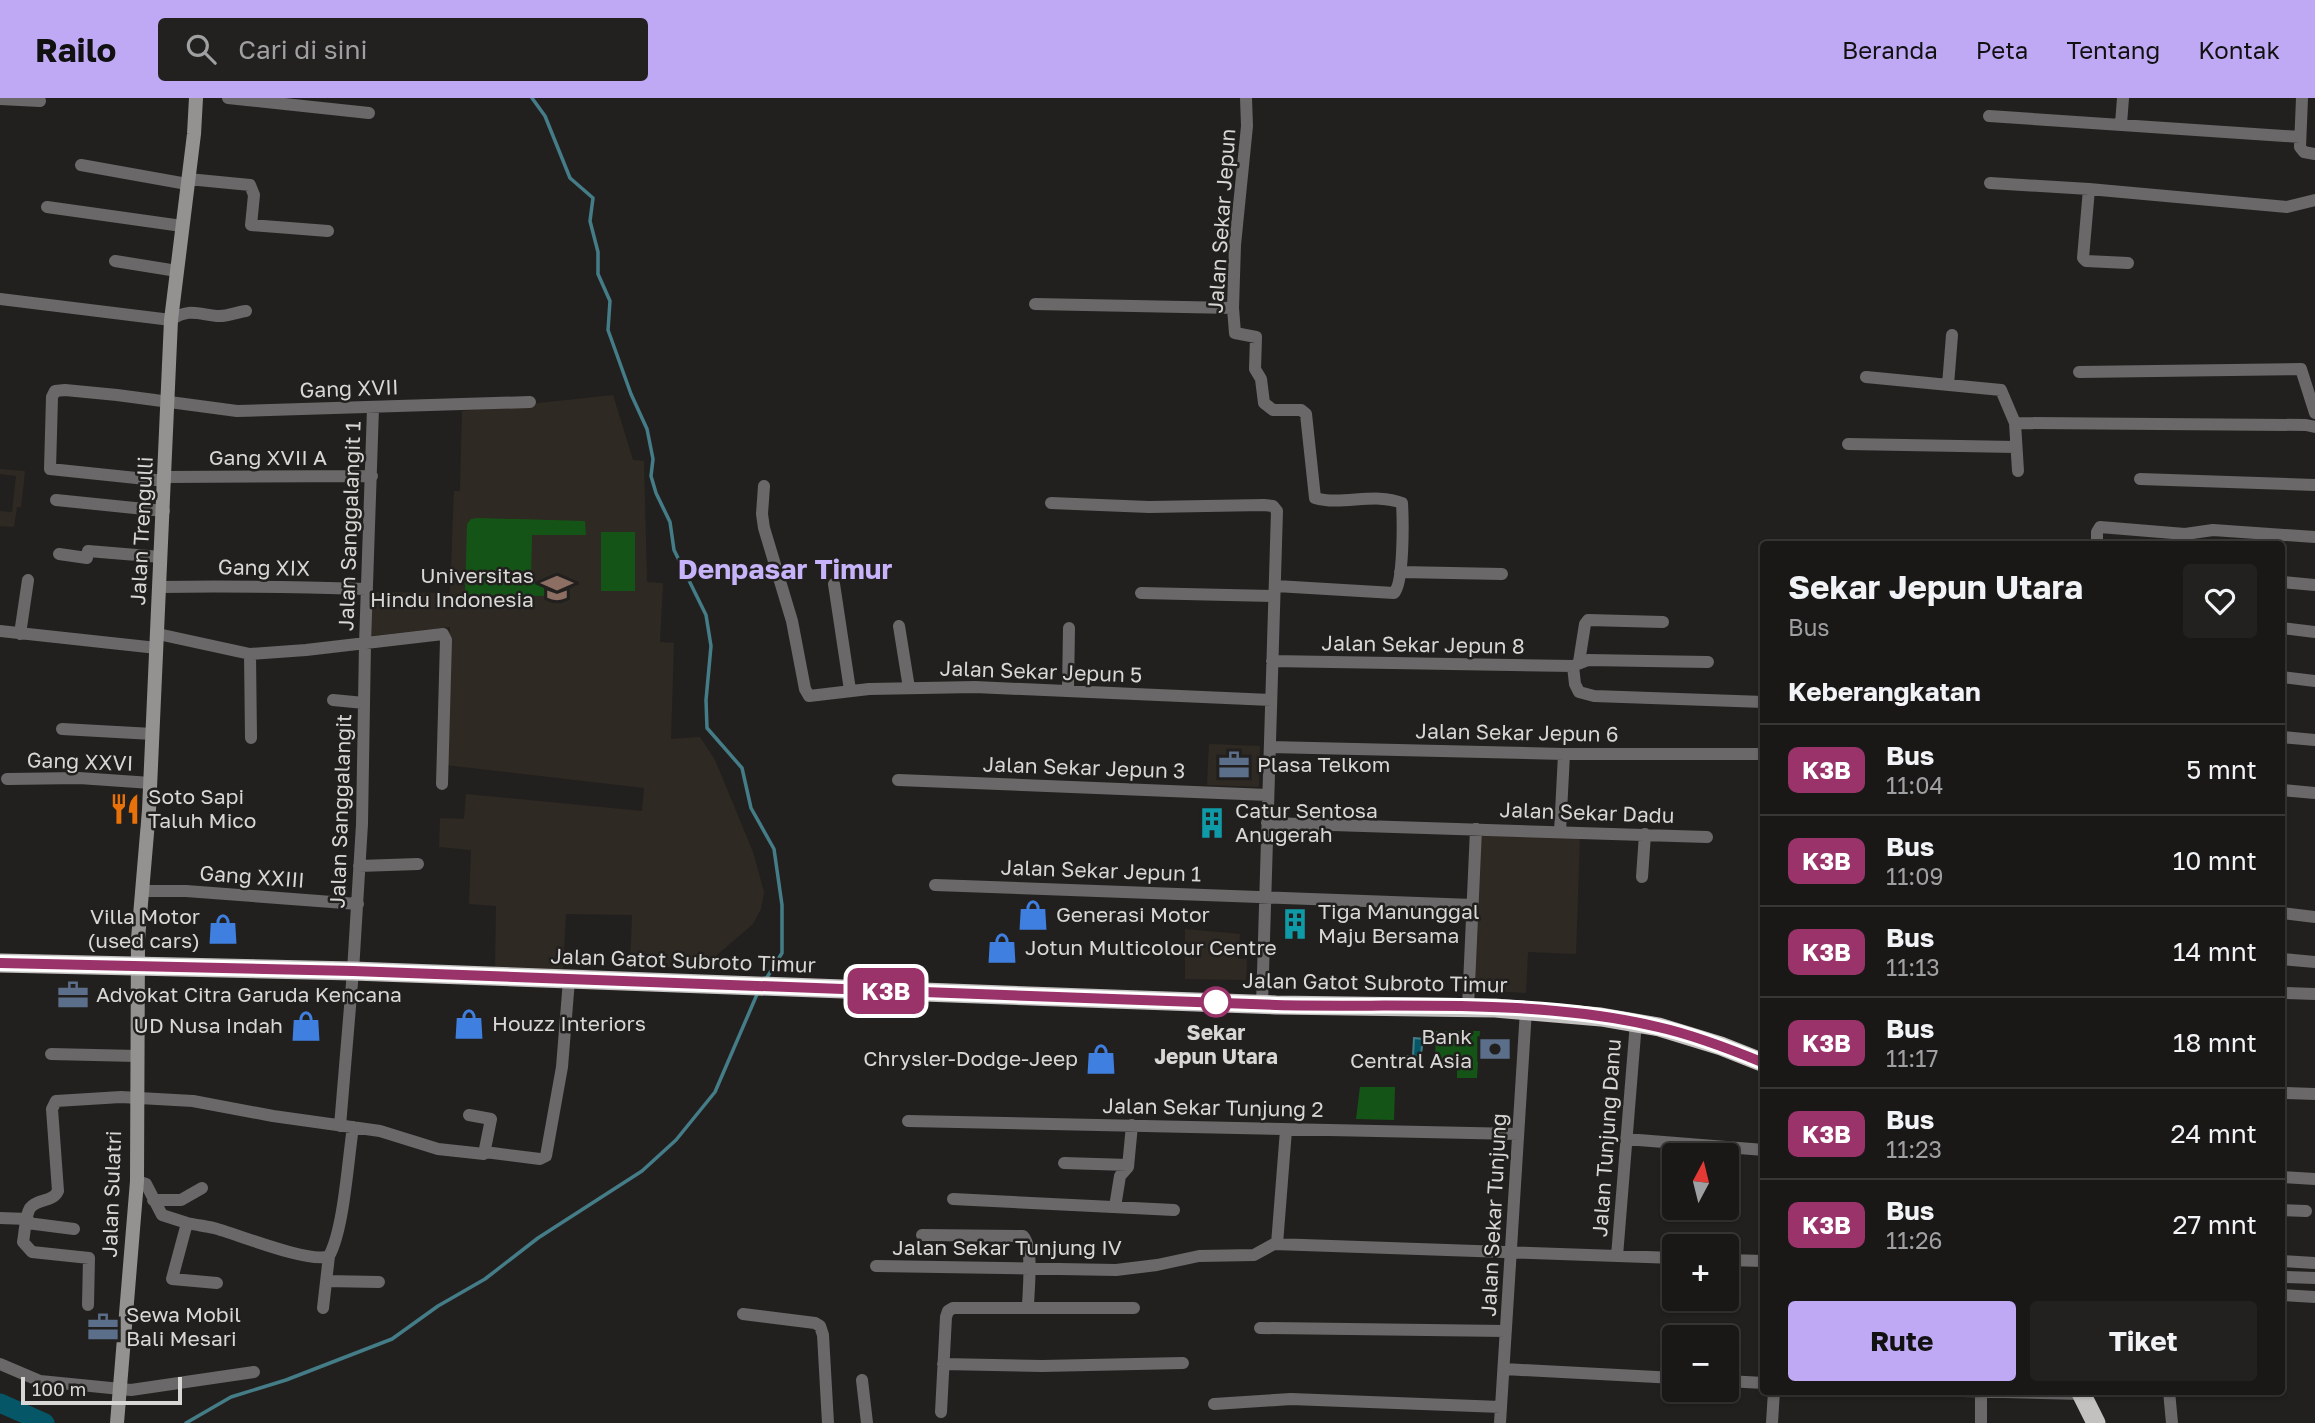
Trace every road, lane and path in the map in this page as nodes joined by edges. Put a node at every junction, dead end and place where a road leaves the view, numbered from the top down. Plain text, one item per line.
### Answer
1 (196, 98) edge
2 (229, 98) edge
3 (1246, 98) edge
4 (2123, 98) edge
5 (0, 99) edge
6 (2299, 99) edge
7 (40, 101) dead end
8 (369, 113) dead end
9 (1989, 116) dead end
10 (2121, 124) junction
11 (2300, 137) junction
12 (2315, 154) edge
13 (81, 165) dead end
14 (188, 181) junction
15 (1990, 183) dead end
16 (2089, 189) junction
17 (2315, 201) edge
18 (47, 206) dead end
19 (182, 226) junction
20 (328, 231) dead end
21 (115, 261) dead end
22 (2128, 263) dead end
23 (177, 271) junction
24 (0, 299) edge
25 (1035, 304) dead end
26 (1233, 308) junction
27 (246, 310) dead end
28 (171, 320) junction
29 (1952, 335) dead end
30 (2079, 372) dead end
31 (1866, 377) dead end
32 (1948, 385) junction
33 (530, 402) dead end
34 (169, 403) junction
35 (373, 408) junction
36 (2315, 413) edge
37 (2015, 424) junction
38 (2315, 427) edge
39 (1848, 443) dead end
40 (2016, 447) junction
41 (2018, 471) dead end
42 (372, 476) junction
43 (165, 479) junction
44 (2140, 479) dead end
45 (2315, 485) edge
46 (764, 486) dead end
47 (56, 500) dead end
48 (1051, 503) dead end
49 (163, 511) junction
50 (2315, 537) edge
51 (2097, 541) edge
52 (59, 554) dead end
53 (161, 557) junction
54 (1400, 572) junction
55 (1502, 574) dead end
56 (28, 580) dead end
57 (2285, 582) edge
58 (834, 584) dead end
59 (2315, 584) edge
60 (160, 587) junction
61 (367, 589) junction
62 (1275, 591) junction
63 (1141, 593) dead end
64 (1663, 621) dead end
65 (899, 626) dead end
66 (1069, 628) dead end
67 (2285, 628) edge
68 (0, 631) edge
69 (2315, 632) edge
70 (20, 634) junction
71 (157, 641) junction
72 (365, 644) junction
73 (250, 653) junction
74 (1272, 661) junction
75 (1708, 662) dead end
76 (1576, 664) junction
77 (2285, 677) edge
78 (2315, 681) edge
79 (909, 688) junction
80 (850, 690) junction
81 (1068, 690) junction
82 (333, 700) dead end
83 (1271, 701) junction
84 (1760, 702) edge
85 (364, 703) junction
86 (62, 729) dead end
87 (153, 734) junction
88 (2285, 737) edge
89 (251, 738) dead end
90 (2315, 740) edge
91 (1270, 747) junction
92 (1564, 754) junction
93 (1760, 754) edge
94 (8, 779) dead end
95 (898, 780) dead end
96 (151, 783) junction
97 (442, 784) dead end
98 (2285, 789) edge
99 (2315, 793) edge
100 (1268, 795) junction
101 (1267, 823) junction
102 (1476, 829) junction
103 (1560, 832) junction
104 (1645, 834) junction
105 (1707, 837) dead end
106 (418, 864) dead end
107 (359, 866) junction
108 (1642, 877) dead end
109 (935, 885) dead end
110 (143, 891) junction
111 (1265, 896) junction
112 (358, 904) junction
113 (1474, 905) junction
114 (2285, 913) edge
115 (2315, 917) edge
116 (2285, 959) edge
117 (2315, 962) edge
118 (0, 963) edge
119 (138, 967) junction
120 (353, 974) junction
121 (569, 980) junction
122 (2285, 993) edge
123 (2315, 994) edge
124 (1262, 1004) junction
125 (1468, 1007) junction
126 (1526, 1010) junction
127 (1636, 1023) junction
128 (51, 1054) dead end
129 (137, 1056) junction
130 (1760, 1062) edge
131 (2285, 1093) edge
132 (2315, 1094) edge
133 (136, 1097) junction
134 (468, 1115) dead end
135 (908, 1121) dead end
136 (1132, 1125) junction
137 (346, 1126) junction
138 (1286, 1130) junction
139 (1518, 1134) junction
140 (1626, 1139) junction
141 (1760, 1150) edge
142 (485, 1152) junction
143 (1064, 1163) dead end
144 (1128, 1165) junction
145 (2285, 1178) edge
146 (2315, 1179) edge
147 (137, 1181) junction
148 (202, 1188) dead end
149 (953, 1199) dead end
150 (153, 1200) junction
151 (1115, 1207) junction
152 (2285, 1209) edge
153 (1174, 1210) dead end
154 (2306, 1211) dead end
155 (0, 1218) edge
156 (27, 1221) junction
157 (187, 1223) junction
158 (74, 1229) dead end
159 (922, 1235) dead end
160 (1277, 1244) junction
161 (1511, 1251) junction
162 (329, 1256) junction
163 (1617, 1256) junction
164 (1662, 1258) edge
165 (1739, 1260) edge
166 (1760, 1261) edge
167 (2285, 1261) edge
168 (2315, 1263) edge
169 (876, 1266) dead end
170 (1030, 1270) junction
171 (2285, 1277) edge
172 (2315, 1278) edge
173 (326, 1280) junction
174 (379, 1282) dead end
175 (217, 1283) dead end
176 (2285, 1295) edge
177 (2315, 1297) edge
178 (88, 1305) dead end
179 (323, 1308) dead end
180 (1028, 1308) junction
181 (1134, 1308) dead end
182 (743, 1314) dead end
183 (1260, 1328) dead end
184 (1506, 1331) junction
185 (1183, 1363) dead end
186 (0, 1364) edge
187 (943, 1364) junction
188 (1504, 1369) junction
189 (254, 1372) dead end
190 (1662, 1377) edge
191 (862, 1380) dead end
192 (1739, 1382) edge
193 (1760, 1383) edge
194 (120, 1390) junction
195 (1773, 1395) edge
196 (1981, 1395) edge
197 (2082, 1395) edge
198 (2169, 1395) edge
199 (1214, 1404) dead end
200 (1502, 1407) junction
201 (942, 1412) dead end
202 (117, 1423) edge
203 (828, 1423) edge
204 (867, 1423) edge
205 (1500, 1423) edge
206 (1772, 1423) edge
207 (1980, 1423) edge
208 (2096, 1423) edge
209 (2172, 1423) edge

1 - 14 main road, Jalan Trengulli
2 - 8 street
3 - 26 street, Jalan Sekar Jepun
4 - 10 street
5 - 7 street
6 - 11 street
9 - 10 street
10 - 11 street
11 - 12 street
13 - 14 street
14 - 19 main road, Jalan Trengulli
14 - 20 street
15 - 16 street
16 - 17 street
16 - 22 street
18 - 19 street
19 - 23 main road, Jalan Trengulli
21 - 23 street
23 - 28 main road, Jalan Trengulli
24 - 28 street
25 - 26 street
26 - 54 street, Jalan Sekar Jepun
27 - 28 street
28 - 34 main road, Jalan Trengulli
29 - 32 street
30 - 36 street
31 - 32 street
32 - 37 street
33 - 35 street, Gang XVII
34 - 35 street, Gang XVII
34 - 43 main road, Jalan Trengulli
34 - 43 street, Gang XVII
35 - 42 street, Jalan Sanggalangit 1
37 - 38 street
37 - 40 street
39 - 40 street
40 - 41 street
42 - 43 street, Gang XVII A
42 - 61 street, Jalan Sanggalangit 1
43 - 49 main road, Jalan Trengulli
44 - 45 street
46 - 80 street, Jalan Sekar Jepun 5
47 - 49 street
48 - 62 street
49 - 53 main road, Jalan Trengulli
50 - 51 street
52 - 53 street
53 - 60 main road, Jalan Trengulli
54 - 55 street
54 - 62 street
56 - 70 street
57 - 59 street
58 - 80 street
60 - 61 street, Gang XIX
60 - 71 main road, Jalan Trengulli
61 - 72 street, Jalan Sanggalangit 1
62 - 63 street
62 - 74 street
64 - 76 street
65 - 79 street
66 - 81 street
67 - 69 street
68 - 70 street
70 - 71 street
71 - 73 street
71 - 87 main road, Jalan Trengulli
72 - 73 street
72 - 85 street, Jalan Sanggalangit
72 - 97 street
73 - 89 street
74 - 76 street, Jalan Sekar Jepun 8
74 - 83 street
75 - 76 street, Jalan Sekar Jepun 8
76 - 84 street
77 - 78 street
79 - 80 street, Jalan Sekar Jepun 5
79 - 81 street, Jalan Sekar Jepun 5
81 - 83 street, Jalan Sekar Jepun 5
82 - 85 street
83 - 91 street
85 - 107 street, Jalan Sanggalangit
86 - 87 street
87 - 96 main road, Jalan Trengulli
88 - 90 street
91 - 92 street, Jalan Sekar Jepun 6
91 - 100 street
92 - 93 street, Jalan Sekar Jepun 6
92 - 103 street
94 - 96 street, Gang XXVI
95 - 100 street, Jalan Sekar Jepun 3
96 - 110 main road, Jalan Trengulli
98 - 99 street
100 - 101 street
101 - 102 street
101 - 111 street
102 - 103 street, Jalan Sekar Dadu
102 - 113 street, Jalan Sekar Dadu
103 - 104 street, Jalan Sekar Dadu
104 - 105 street, Jalan Sekar Dadu
104 - 108 street
106 - 107 street
107 - 112 street, Jalan Sanggalangit
109 - 111 street, Jalan Sekar Jepun 1
110 - 112 street, Gang XXIII
110 - 119 main road, Jalan Trengulli
111 - 113 street, Jalan Sekar Jepun 1
111 - 124 street
112 - 120 street, Jalan Sanggalangit
113 - 125 street, Jalan Sekar Dadu
114 - 115 street
116 - 117 street
118 - 119 highway, Jalan Gatot Subroto Timur
119 - 120 highway, Jalan Gatot Subroto Timur
119 - 129 main road, Jalan Sulatri
120 - 121 highway, Jalan Gatot Subroto Timur
120 - 137 street, Jalan Sanggalangit
121 - 124 highway, Jalan Gatot Subroto Timur
121 - 142 street
122 - 123 street
124 - 125 highway, Jalan Gatot Subroto Timur
125 - 126 highway, Jalan Gatot Subroto Timur
126 - 127 highway, Jalan Gatot Subroto Timur
126 - 139 street, Jalan Sekar Tunjung
127 - 130 highway, Jalan Gatot Subroto Timur
127 - 140 street, Jalan Tunjung Danu
128 - 129 street
129 - 133 main road, Jalan Sulatri
131 - 132 street
133 - 137 street
133 - 147 main road, Jalan Sulatri
133 - 156 street
134 - 142 street
135 - 136 street, Jalan Sekar Tunjung 2
136 - 138 street, Jalan Sekar Tunjung 2
136 - 144 street
137 - 142 street
137 - 162 street, Jalan Sanggalangit
138 - 139 street, Jalan Sekar Tunjung 2
138 - 160 street
139 - 161 street, Jalan Sekar Tunjung
140 - 141 street
140 - 163 street, Jalan Tunjung Danu
143 - 144 street
144 - 151 street
145 - 146 street
147 - 150 street
147 - 194 main road, Jalan Sulatri
148 - 150 street
149 - 151 street
150 - 157 street
151 - 153 street
152 - 154 street
155 - 156 street
156 - 158 street
156 - 178 street
157 - 162 street
157 - 175 street
159 - 170 street
160 - 161 street, Jalan Sekar Tunjung IV
160 - 170 street, Jalan Sekar Tunjung IV
161 - 163 street, Jalan Sekar Tunjung IV
161 - 184 street, Jalan Sekar Tunjung
162 - 173 street, Jalan Sanggalangit
163 - 164 street, Jalan Sekar Tunjung IV
165 - 166 street
167 - 168 street
169 - 170 street, Jalan Sekar Tunjung IV
170 - 180 street
171 - 172 street
173 - 174 street
173 - 179 street, Jalan Sanggalangit
176 - 177 street
180 - 181 street
180 - 187 street
182 - 203 street
183 - 184 street
184 - 188 street, Jalan Sekar Tunjung
185 - 187 street
186 - 194 street
187 - 201 street
188 - 190 street
188 - 200 street, Jalan Sekar Tunjung
189 - 194 street
191 - 204 street
192 - 193 street
194 - 202 main road, Jalan Sulatri
195 - 206 street
196 - 207 street
197 - 208 highway
198 - 209 street
199 - 200 street
200 - 205 street, Jalan Sekar Tunjung

